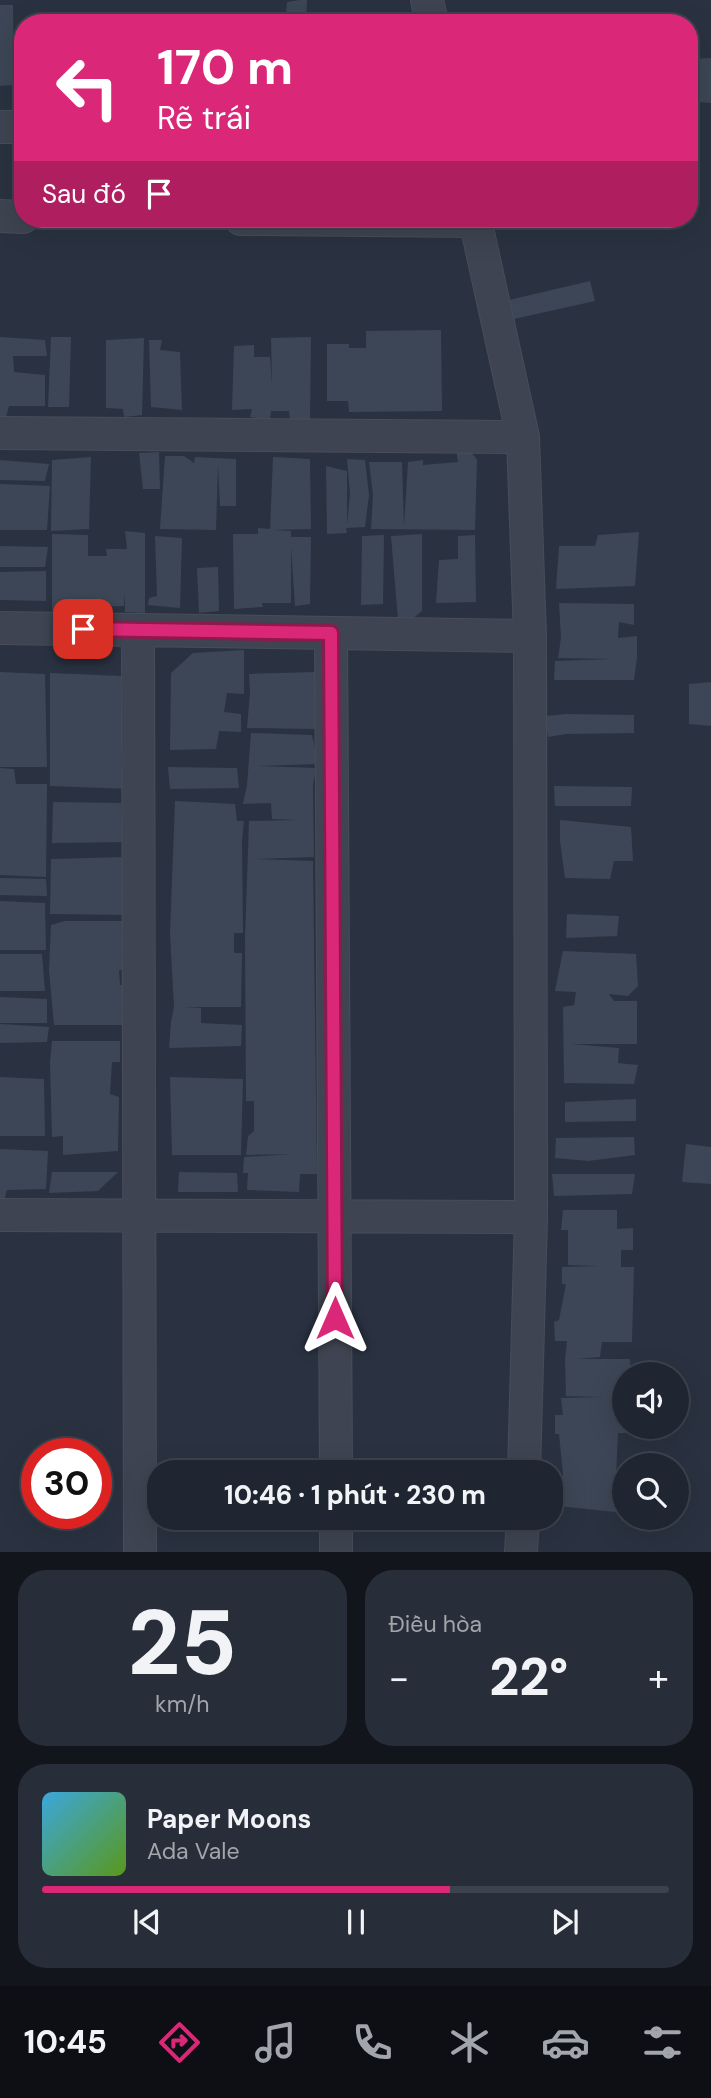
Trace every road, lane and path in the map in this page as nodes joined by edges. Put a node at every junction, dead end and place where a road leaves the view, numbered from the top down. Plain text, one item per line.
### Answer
1 (477, 228) edge
2 (0, 433) edge
3 (523, 437) junction
4 (0, 628) edge
5 (138, 630) junction
6 (331, 633) junction
7 (530, 636) junction
8 (0, 1215) edge
9 (139, 1215) junction
10 (335, 1216) junction
11 (531, 1217) junction
12 (336, 1460) edge
13 (524, 1460) edge
14 (336, 1530) edge
15 (522, 1530) edge
16 (140, 1552) edge
17 (336, 1552) edge
18 (520, 1552) edge

1 - 3 street
2 - 3 street
3 - 7 street
4 - 5 street
5 - 6 street
5 - 9 street
6 - 7 street
6 - 10 street
7 - 11 street
8 - 9 street
9 - 10 street
9 - 16 street
10 - 11 street
10 - 12 street
11 - 13 street
14 - 17 street
15 - 18 street

